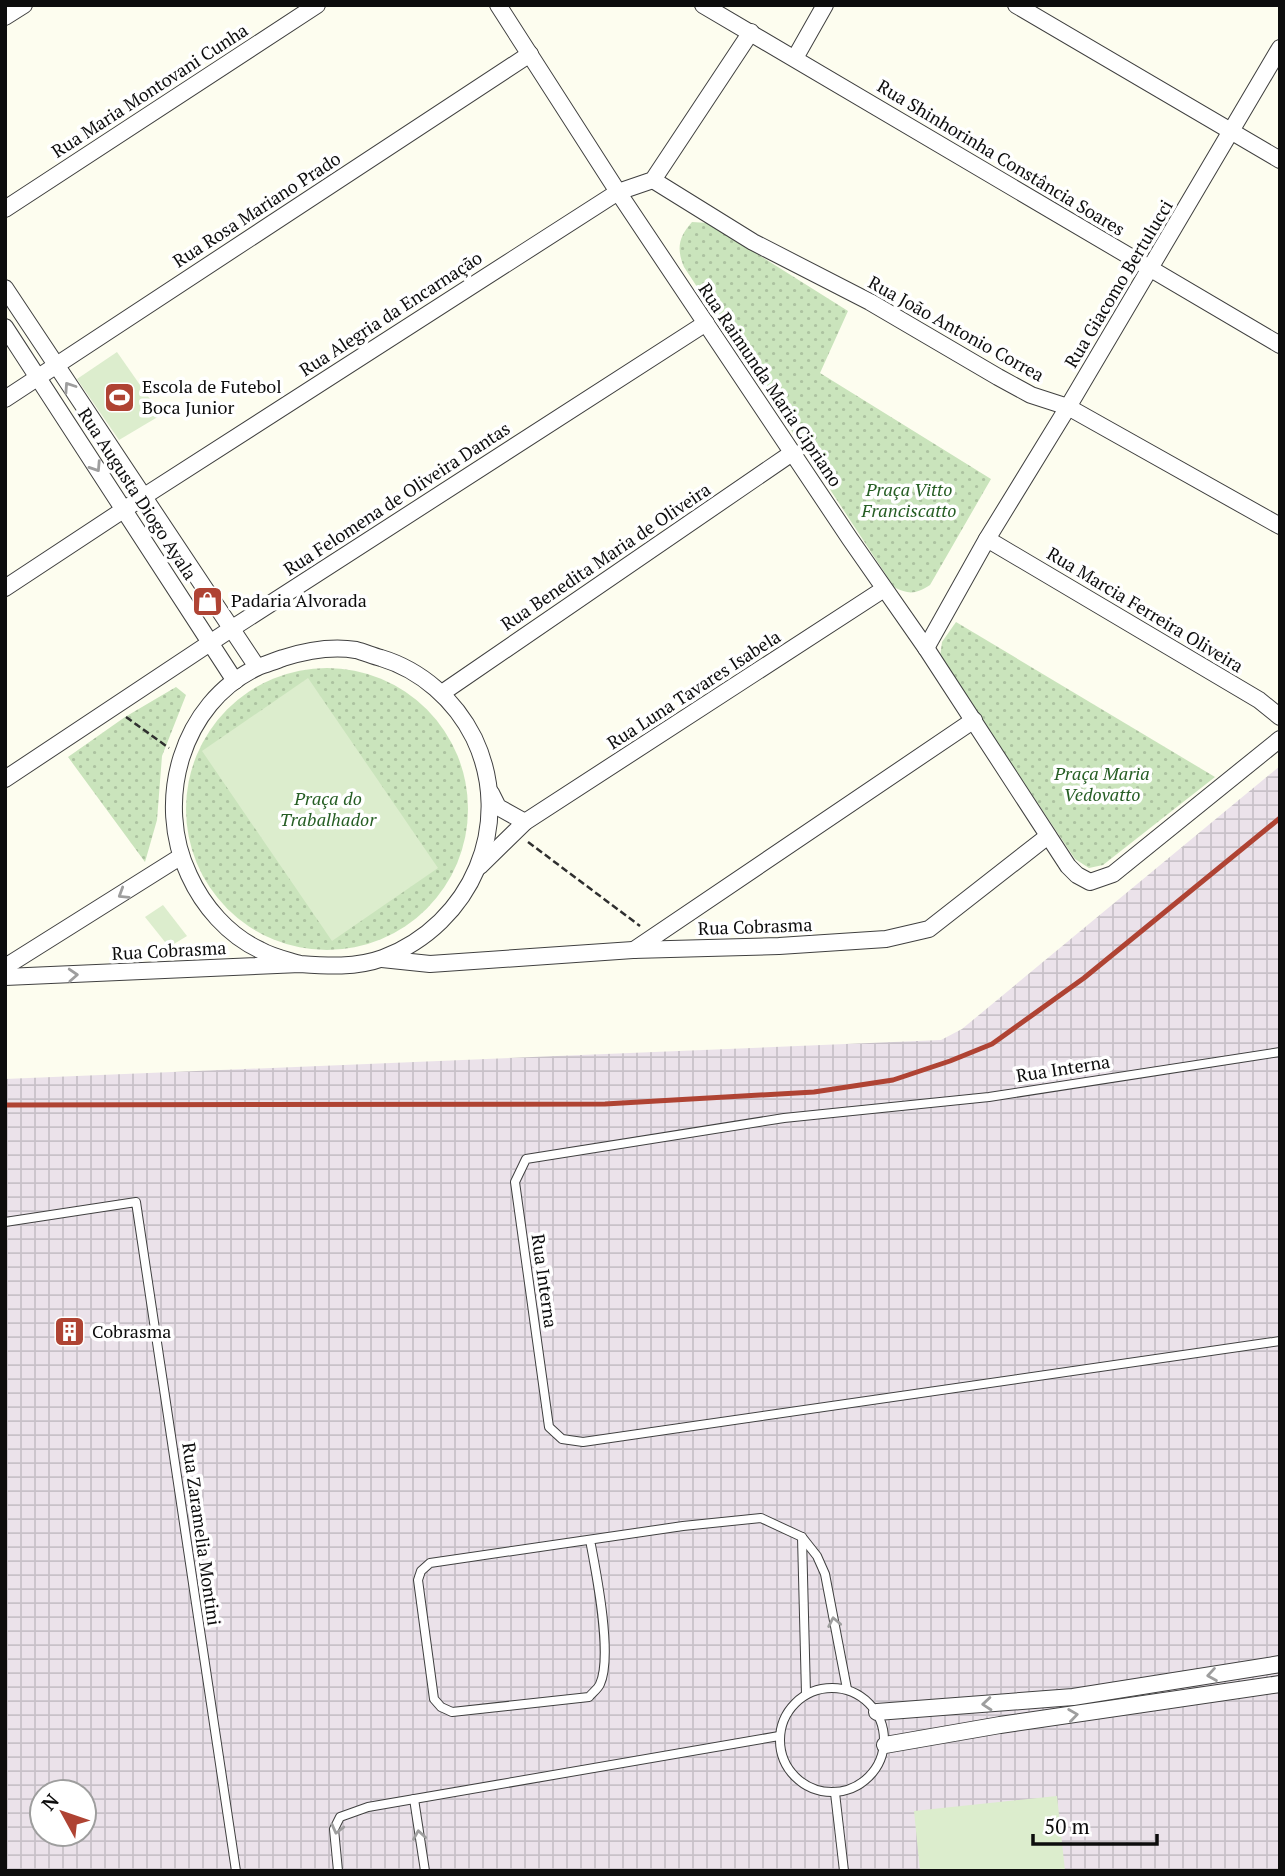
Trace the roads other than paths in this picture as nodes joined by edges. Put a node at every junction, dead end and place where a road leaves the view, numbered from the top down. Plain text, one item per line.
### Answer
1 (24, 5) edge
2 (317, 5) edge
3 (498, 5) edge
4 (703, 5) edge
5 (825, 5) edge
6 (1016, 5) edge
7 (5, 17) edge
8 (751, 32) junction
9 (1280, 48) edge
10 (530, 54) junction
11 (795, 58) junction
12 (1231, 132) junction
13 (1280, 160) edge
14 (653, 180) junction
15 (618, 191) junction
16 (5, 209) edge
17 (1150, 269) junction
18 (5, 288) edge
19 (706, 323) junction
20 (5, 327) edge
21 (1280, 345) edge
22 (55, 365) junction
23 (38, 378) junction
24 (5, 399) edge
25 (1068, 407) junction
26 (792, 453) junction
27 (143, 496) junction
28 (124, 509) junction
29 (1280, 526) edge
30 (987, 539) junction
31 (5, 588) edge
32 (884, 589) junction
33 (232, 629) junction
34 (211, 643) junction
35 (926, 648) junction
36 (257, 667) junction
37 (235, 681) junction
38 (442, 693) junction
39 (1280, 717) edge
40 (974, 720) junction
41 (1280, 739) edge
42 (5, 779) edge
43 (490, 792) junction
44 (520, 828) junction
45 (1048, 836) junction
46 (180, 857) junction
47 (479, 868) junction
48 (421, 939) junction
49 (40, 946) junction
50 (633, 950) junction
51 (382, 959) junction
52 (300, 964) junction
53 (430, 964) junction
54 (5, 967) edge
55 (5, 977) edge
56 (40, 977) junction
57 (1280, 1052) edge
58 (5, 1222) edge
59 (1280, 1340) edge
60 (802, 1537) junction
61 (590, 1540) junction
62 (1280, 1664) edge
63 (1280, 1684) edge
64 (847, 1689) junction
65 (806, 1694) junction
66 (877, 1712) junction
67 (779, 1736) junction
68 (885, 1745) junction
69 (835, 1793) junction
70 (414, 1799) junction
71 (236, 1871) edge
72 (338, 1871) edge
73 (425, 1871) edge
74 (844, 1871) edge

1 - 7 street
2 - 16 street, Rua Maria Montovani Cunha
3 - 10 street, Rua Raimunda Maria Cipriano
4 - 8 street, Rua Shinhorinha Constância Soares
5 - 11 street
6 - 12 street
8 - 11 street, Rua Shinhorinha Constância Soares
8 - 14 street
9 - 12 street, Rua Giacomo Bertulucci
10 - 15 street, Rua Raimunda Maria Cipriano
10 - 22 street, Rua Rosa Mariano Prado
11 - 17 street, Rua Shinhorinha Constância Soares
12 - 13 street
12 - 17 street, Rua Giacomo Bertulucci
14 - 15 street, Rua Alegria da Encarnação
14 - 25 street, Rua João Antonio Correa
15 - 19 street, Rua Raimunda Maria Cipriano
15 - 27 street, Rua Alegria da Encarnação
17 - 21 street, Rua Shinhorinha Constância Soares
17 - 25 street, Rua Giacomo Bertulucci
18 - 22 street, Rua Augusta Diogo Ayala
19 - 26 street, Rua Raimunda Maria Cipriano
19 - 33 street, Rua Felomena de Oliveira Dantas
20 - 23 street, Rua Augusta Diogo Ayala
22 - 23 street, Rua Rosa Mariano Prado
27 -> 22 street, Rua Augusta Diogo Ayala
23 - 24 street, Rua Rosa Mariano Prado
23 -> 28 street, Rua Augusta Diogo Ayala
25 - 29 street, Rua João Antonio Correa
25 - 30 street, Rua Giacomo Bertulucci
26 - 32 street, Rua Raimunda Maria Cipriano
26 - 38 street, Rua Benedita Maria de Oliveira
27 - 28 street, Rua Alegria da Encarnação
27 - 33 street, Rua Augusta Diogo Ayala
28 - 31 street, Rua Alegria da Encarnação
28 - 34 street, Rua Augusta Diogo Ayala
30 - 35 street, Rua Giacomo Bertulucci
30 - 39 street, Rua Marcia Ferreira Oliveira
32 - 35 street, Rua Raimunda Maria Cipriano
32 - 44 street, Rua Luna Tavares Isabela
33 - 34 street, Rua Felomena de Oliveira Dantas
33 - 36 street, Rua Augusta Diogo Ayala
34 - 37 street, Rua Augusta Diogo Ayala
34 - 42 street, Rua Felomena de Oliveira Dantas
35 - 40 street, Rua Raimunda Maria Cipriano
36 - 37 street
36 - 38 street
37 - 46 street
38 - 43 street
40 - 45 street, Rua Raimunda Maria Cipriano
40 - 50 street
41 - 45 street, Rua Raimunda Maria Cipriano
43 - 44 street
43 - 47 street
44 - 47 street, Rua Luna Tavares Isabela
45 - 50 street, Rua Cobrasma
46 -> 49 street
46 - 52 street
47 - 48 street
48 - 51 street
48 - 53 street
49 - 54 street
49 - 56 street
50 - 53 street, Rua Cobrasma
51 - 52 street
51 - 53 street, Rua Cobrasma
56 -> 52 street, Rua Cobrasma
55 - 56 street, Rua Cobrasma
57 - 59 lane, Rua Interna
58 - 71 lane, Rua Zaramelia Montini
60 - 61 lane
64 -> 60 lane
60 - 65 lane
61 - 61 lane
62 -> 66 street
68 -> 63 street
64 - 65 lane
64 - 66 lane
65 - 67 lane
66 - 68 lane
67 - 69 lane
67 - 70 lane
68 - 69 lane
69 - 74 lane
70 -> 72 lane
73 -> 70 lane

